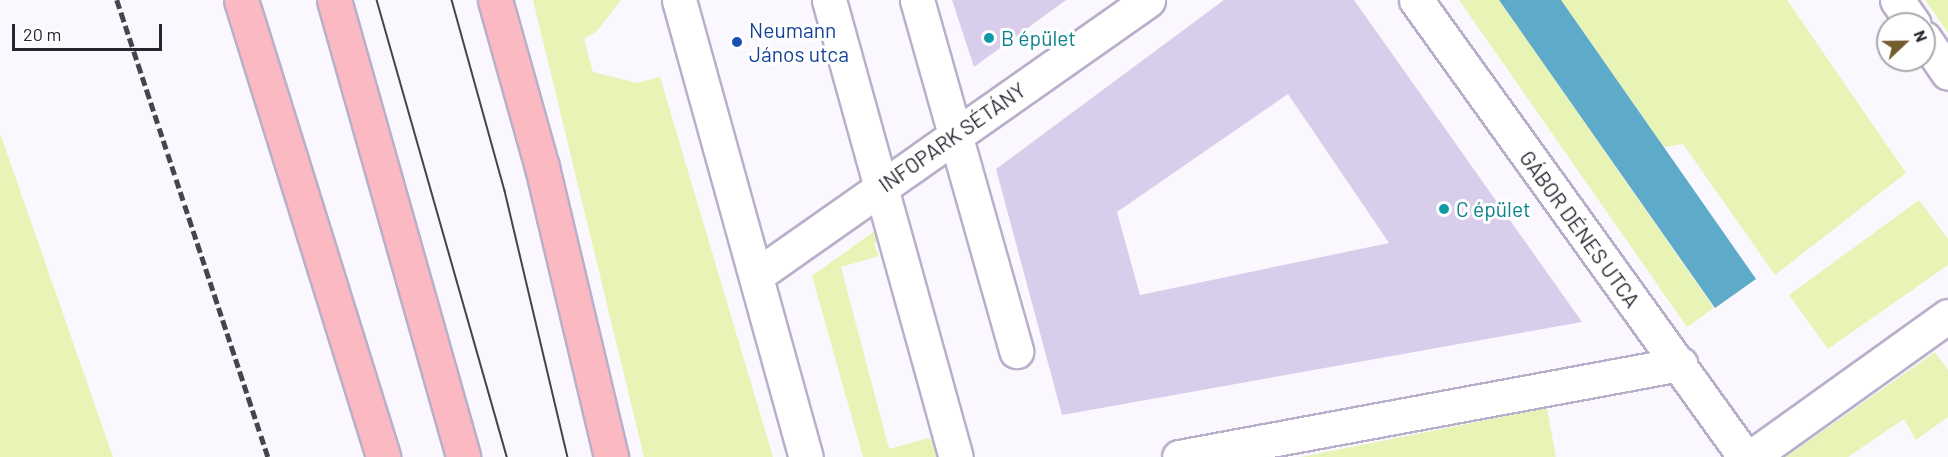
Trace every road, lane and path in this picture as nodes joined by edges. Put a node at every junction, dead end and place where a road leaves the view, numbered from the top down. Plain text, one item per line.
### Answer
1 (241, 0) edge
2 (334, 0) edge
3 (495, 0) edge
4 (679, 0) edge
5 (829, 0) edge
6 (917, 0) edge
7 (1148, 0) edge
8 (1416, 0) edge
9 (1936, 56) edge
10 (1948, 73) edge
11 (957, 134) junction
12 (883, 186) junction
13 (757, 275) junction
14 (1948, 316) edge
15 (1016, 351) dead end
16 (1680, 364) junction
17 (383, 457) edge
18 (463, 457) edge
19 (611, 457) edge
20 (806, 457) edge
21 (956, 457) edge
22 (1179, 457) edge
23 (1745, 457) edge
24 (1751, 457) edge

1 - 17 main road
2 - 18 main road
3 - 19 main road
4 - 13 street
5 - 12 street
6 - 11 street
7 - 11 street, INFOPARK SÉTÁNY
8 - 16 street, GÁBOR DÉNES UTCA
9 - 10 street
11 - 12 street, INFOPARK SÉTÁNY
11 - 15 street
12 - 13 street, INFOPARK SÉTÁNY
12 - 21 street
13 - 20 street
14 - 24 street
16 - 22 street
16 - 23 street, GÁBOR DÉNES UTCA

